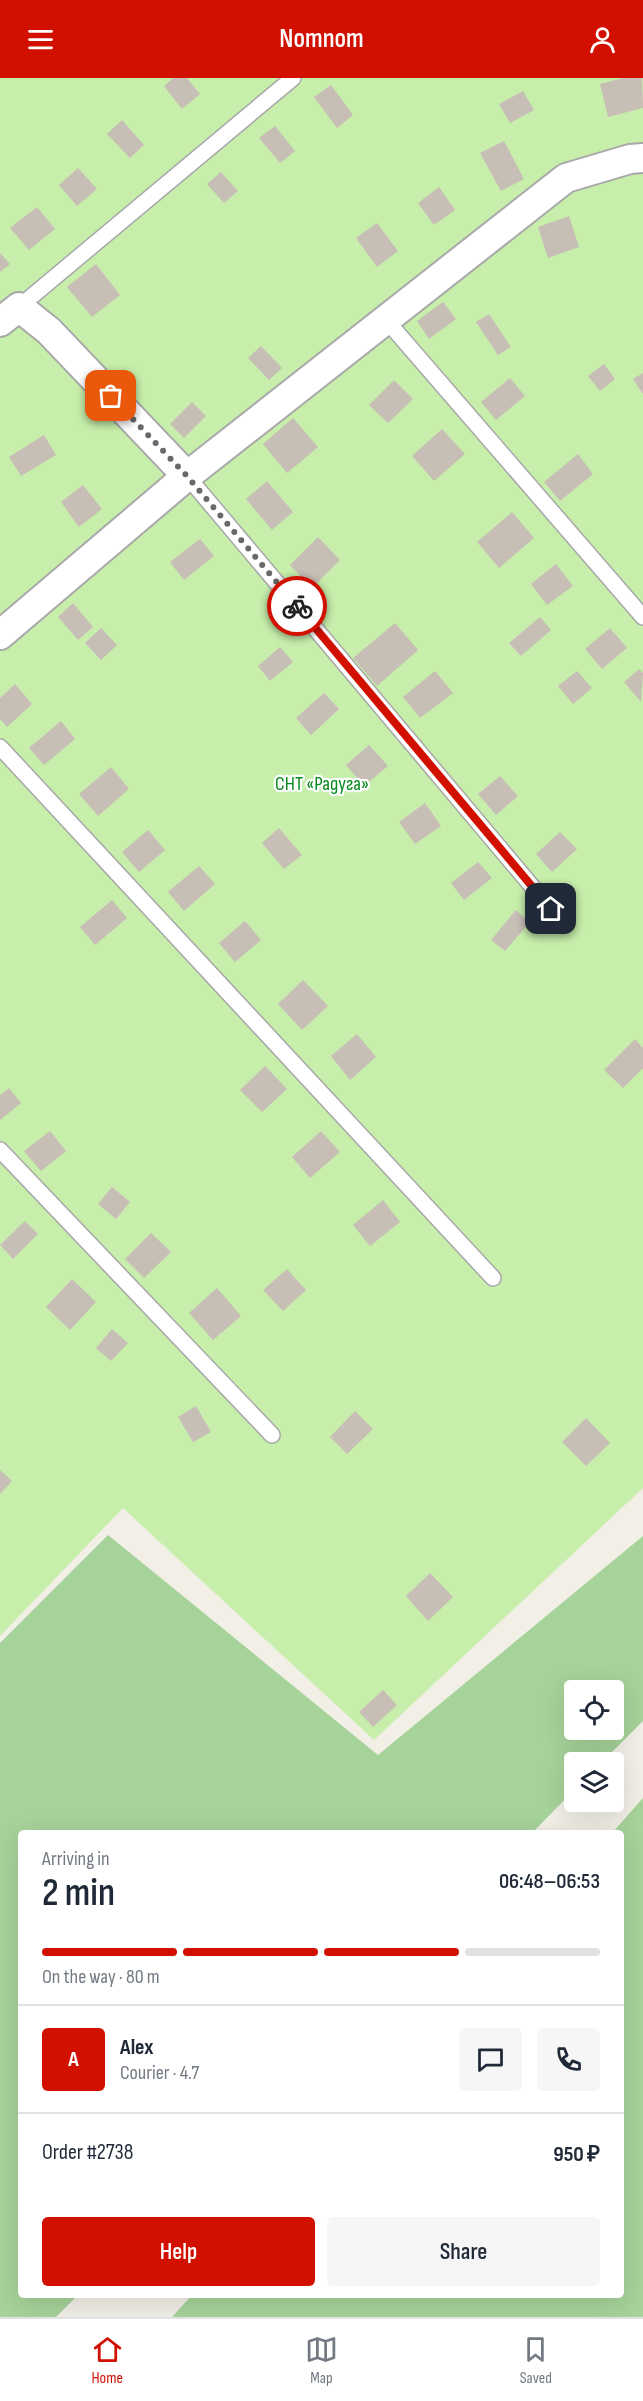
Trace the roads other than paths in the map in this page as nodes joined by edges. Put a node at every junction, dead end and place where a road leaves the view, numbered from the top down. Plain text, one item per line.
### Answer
1 (293, 78) edge
2 (643, 158) edge
3 (9, 315) edge
4 (387, 321) junction
5 (187, 476) junction
6 (643, 617) edge
7 (0, 635) edge
8 (0, 747) edge
9 (551, 909) dead end
10 (0, 1150) edge
11 (493, 1278) dead end
12 (272, 1435) dead end

1 - 3 lane
2 - 4 street
3 - 5 street
4 - 5 street
4 - 6 lane
5 - 7 street
5 - 9 lane
8 - 11 lane
10 - 12 lane

